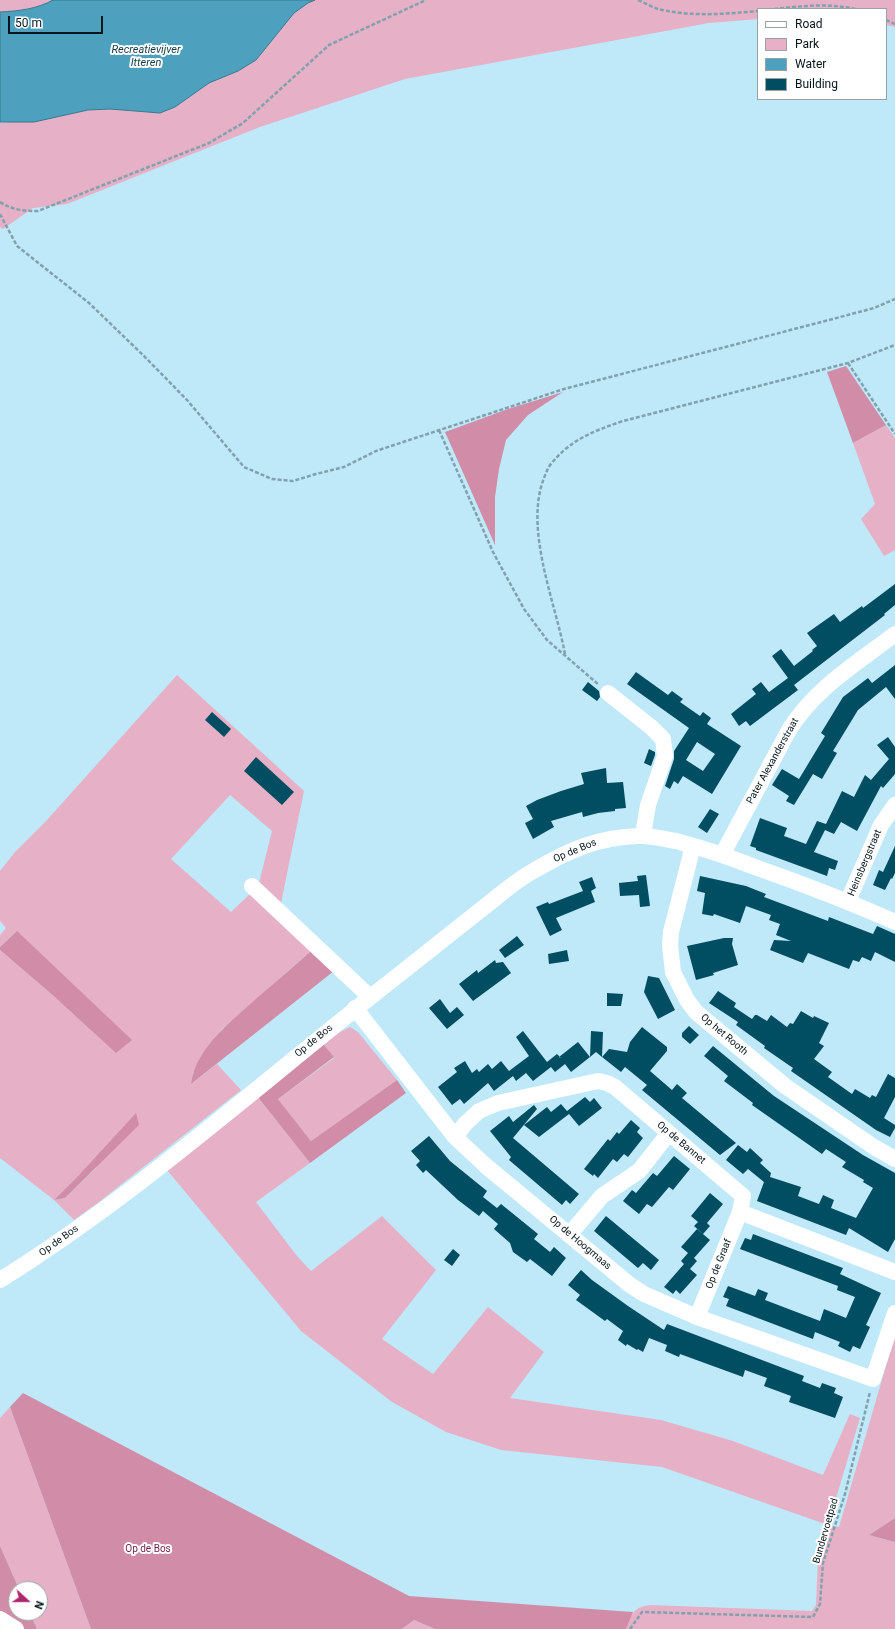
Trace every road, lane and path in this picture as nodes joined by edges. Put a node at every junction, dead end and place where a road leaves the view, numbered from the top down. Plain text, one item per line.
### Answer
1 (426, 0) edge
2 (638, 0) edge
3 (786, 8) edge
4 (851, 8) edge
5 (757, 11) edge
6 (0, 202) edge
7 (0, 214) edge
8 (895, 299) edge
9 (895, 345) edge
10 (848, 363) junction
11 (439, 430) junction
12 (895, 434) edge
13 (895, 634) edge
14 (564, 654) junction
15 (608, 693) joint
16 (895, 805) edge
17 (643, 835) junction
18 (693, 846) junction
19 (722, 855) junction
20 (252, 886) dead end
21 (848, 901) junction
22 (895, 922) edge
23 (370, 997) junction
24 (355, 1008) junction
25 (669, 1133) junction
26 (455, 1137) junction
27 (895, 1159) edge
28 (740, 1212) junction
29 (569, 1235) junction
30 (895, 1272) edge
31 (0, 1280) edge
32 (895, 1313) edge
33 (697, 1317) junction
34 (874, 1380) junction
35 (0, 1619) edge
36 (16, 1629) edge
37 (630, 1629) edge

1 - 6 path
2 - 5 path
3 - 4 path
7 - 11 path
8 - 11 path
9 - 10 path
10 - 12 path
10 - 14 path
11 - 14 path
13 - 19 street, Pater Alexanderstraat
14 - 15 path
15 - 17 street
16 - 21 street, Heinsbergstraat
17 - 18 street, Op de Bos
17 - 23 street, Op de Bos
18 - 19 street, Op de Bos
18 - 27 street, Op het Rooth
19 - 21 street, Op de Bos
20 - 23 street
21 - 22 street, Op de Bos
23 - 24 street, Op de Bos
24 - 26 street, Op de Hoogmaas
24 - 31 street, Op de Bos
25 - 26 street, Op de Bannet
25 - 28 street, Op de Bannet
25 - 29 street
26 - 29 street, Op de Hoogmaas
28 - 30 street
28 - 33 street, Op de Graaf
29 - 33 street, Op de Hoogmaas
32 - 34 street
33 - 34 street, Op de Hoogmaas
34 - 37 path, Bundervoetpad
35 - 36 street

